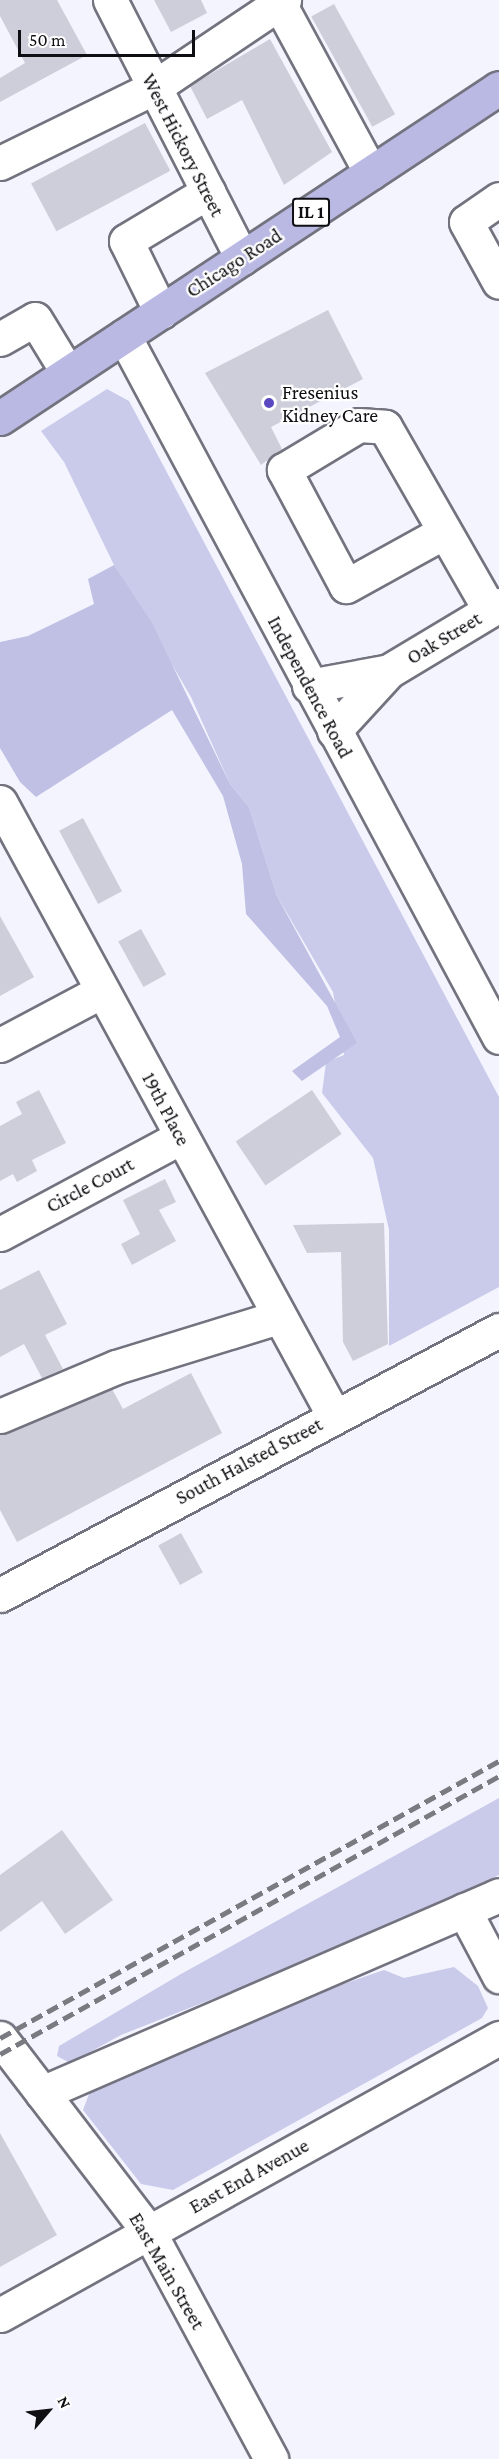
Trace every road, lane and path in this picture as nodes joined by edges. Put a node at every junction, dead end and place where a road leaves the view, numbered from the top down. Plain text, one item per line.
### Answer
1 (110, 0) edge
2 (281, 2) edge
3 (153, 88) junction
4 (499, 88) edge
5 (0, 163) edge
6 (371, 172) junction
7 (208, 192) junction
8 (499, 199) edge
9 (242, 258) junction
10 (499, 282) edge
11 (160, 312) junction
12 (124, 336) junction
13 (0, 339) edge
14 (68, 373) junction
15 (0, 418) edge
16 (444, 532) junction
17 (494, 607) edge
18 (389, 671) junction
19 (309, 686) junction
20 (334, 731) junction
21 (0, 802) edge
22 (102, 991) junction
23 (499, 1037) edge
24 (0, 1045) edge
25 (181, 1137) junction
26 (0, 1234) edge
27 (279, 1317) junction
28 (499, 1330) edge
29 (0, 1416) edge
30 (334, 1416) junction
31 (0, 1595) edge
32 (499, 1895) edge
33 (464, 1910) junction
34 (499, 1976) edge
35 (0, 2038) edge
36 (499, 2038) edge
37 (42, 2093) junction
38 (149, 2232) junction
39 (0, 2315) edge
40 (271, 2459) edge

1 - 3 street, West Hickory Street
2 - 3 street
2 - 6 street
3 - 5 street
3 - 7 street, West Hickory Street
4 - 6 main road, Chicago Road / IL 1
6 - 9 main road, Chicago Road / IL 1
7 - 9 street, West Hickory Street
7 - 11 street
8 - 10 street
9 - 11 main road, Chicago Road / IL 1
11 - 12 main road, Chicago Road / IL 1
12 - 14 main road, Chicago Road / IL 1
12 - 19 street, Independence Road
13 - 14 street
14 - 15 main road, Chicago Road / IL 1
16 - 16 street
16 - 17 street
17 - 18 street, Oak Street
18 - 19 street, Oak Street
18 - 20 street, Oak Street
19 - 20 street, Independence Road
20 - 23 street, Independence Road
21 - 22 street, 19th Place
22 - 24 street
22 - 25 street, 19th Place
25 - 26 street, Circle Court
25 - 27 street, 19th Place
27 - 29 street
27 - 30 street, 19th Place
28 - 30 street, South Halsted Street
30 - 31 street, South Halsted Street
32 - 33 street
33 - 34 street
33 - 37 street
35 - 37 street, East Main Street
36 - 38 street, East End Avenue
37 - 38 street, East Main Street
38 - 39 street, East End Avenue
38 - 40 street, East Main Street

